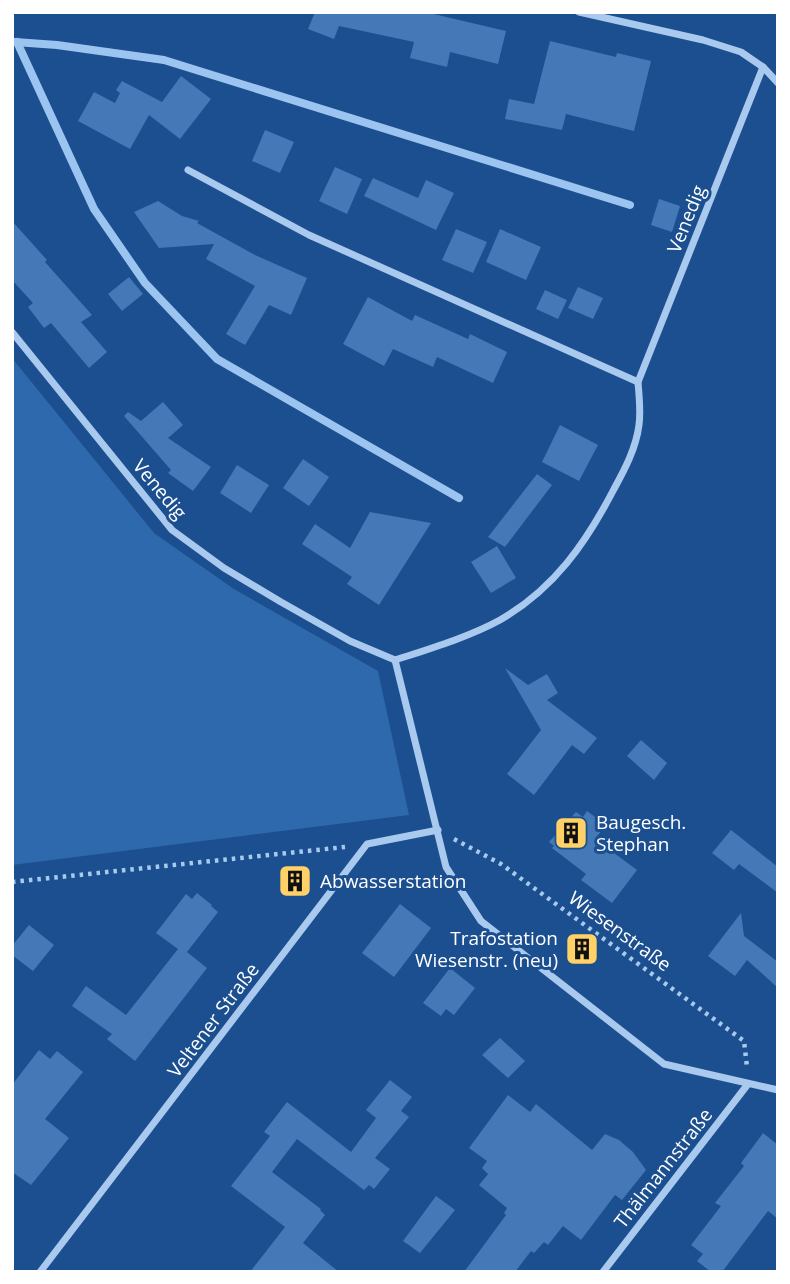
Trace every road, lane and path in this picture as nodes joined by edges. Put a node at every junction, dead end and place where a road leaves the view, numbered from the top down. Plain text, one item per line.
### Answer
1 (579, 12) edge
2 (763, 67) junction
3 (778, 83) edge
4 (188, 170) dead end
5 (12, 332) edge
6 (638, 382) junction
7 (395, 660) junction
8 (438, 831) junction
9 (367, 845) junction
10 (12, 882) edge
11 (748, 1084) junction
12 (778, 1090) edge
13 (40, 1272) edge
14 (603, 1272) edge

1 - 2 street
2 - 3 street
2 - 6 street, Venedig
4 - 6 street
5 - 7 street, Venedig
6 - 7 street, Venedig
7 - 8 street
8 - 9 street
8 - 11 path, Wiesenstraße
8 - 11 street
9 - 10 path
9 - 13 street, Veltener Straße
11 - 12 street
11 - 14 street, Thälmannstraße

